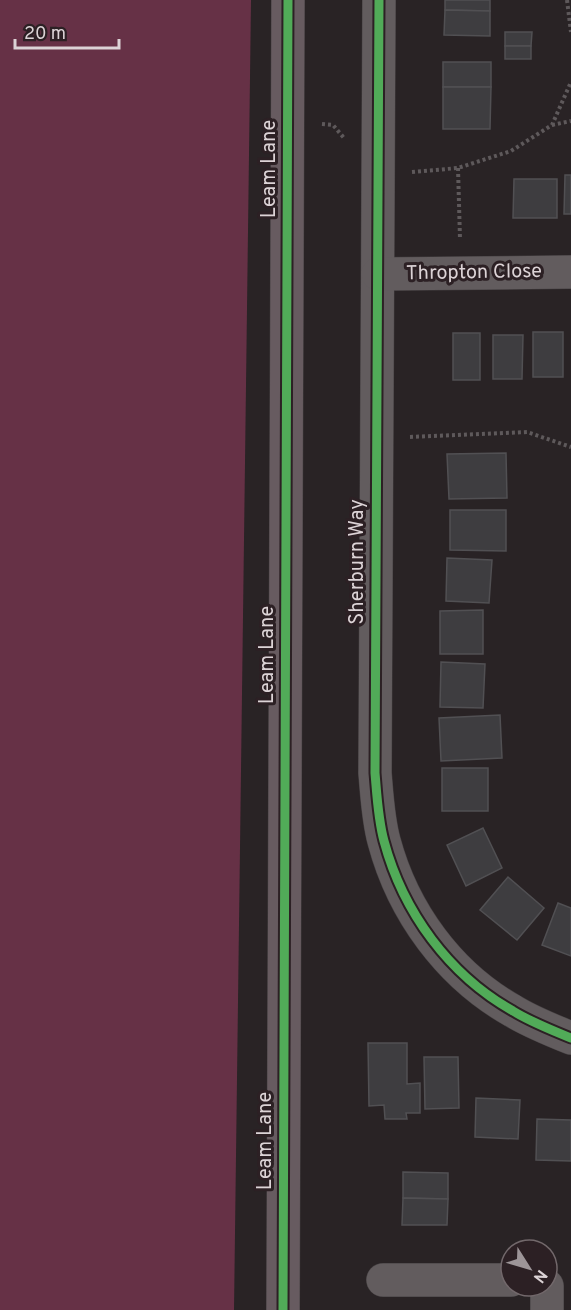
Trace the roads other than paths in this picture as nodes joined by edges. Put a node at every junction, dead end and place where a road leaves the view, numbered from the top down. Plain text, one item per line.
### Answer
1 (288, 0) edge
2 (379, 0) edge
3 (571, 272) edge
4 (378, 274) junction
5 (571, 1038) edge
6 (383, 1280) dead end
7 (499, 1280) edge
8 (283, 1310) edge

1 - 8 main road, Leam Lane
2 - 4 street, Sherburn Way
3 - 4 street, Thropton Close
4 - 5 street, Sherburn Way
6 - 7 street

